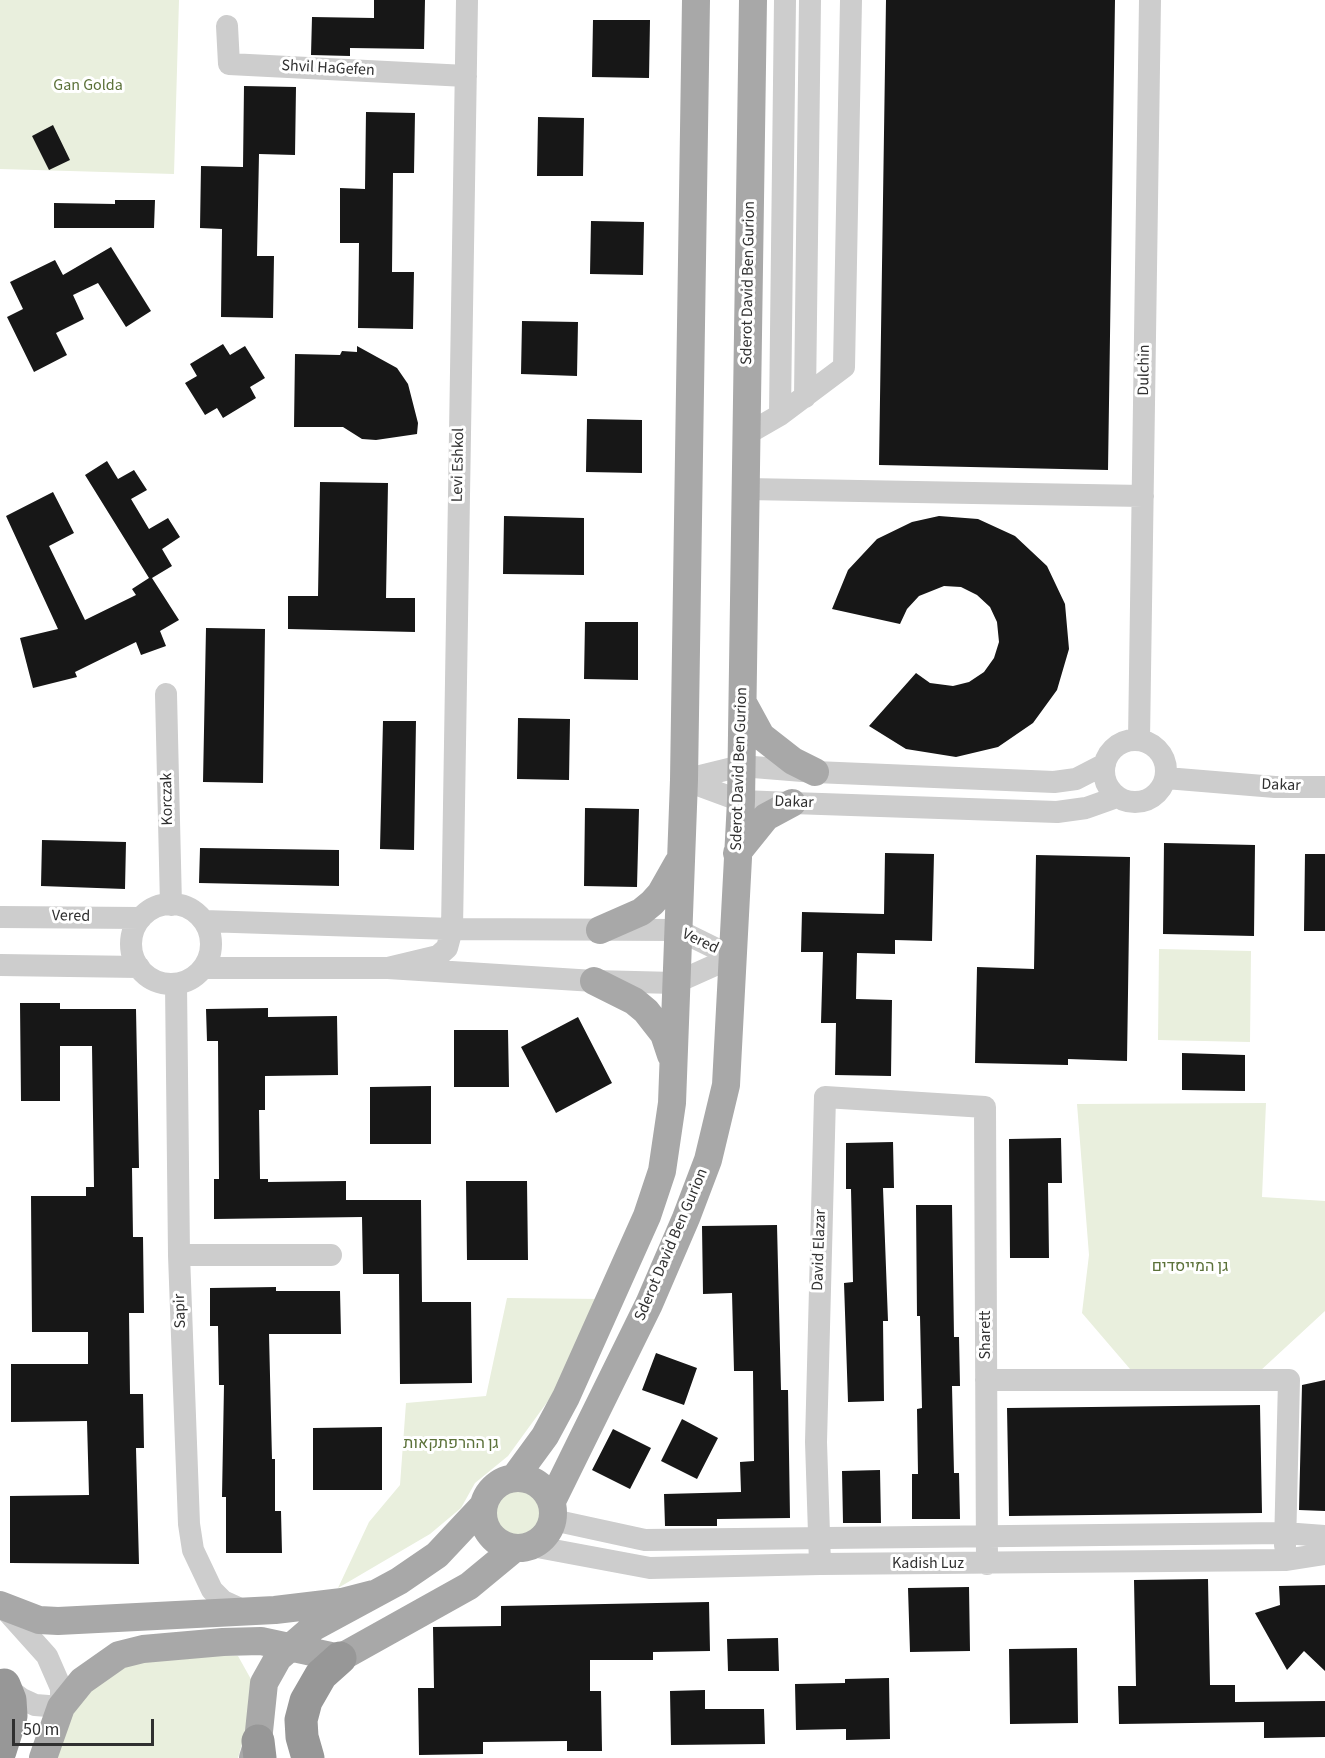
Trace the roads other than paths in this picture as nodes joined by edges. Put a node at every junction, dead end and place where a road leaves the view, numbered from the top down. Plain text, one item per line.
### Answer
1 (467, 0) edge
2 (696, 0) edge
3 (753, 0) edge
4 (785, 0) edge
5 (810, 0) edge
6 (851, 0) edge
7 (1150, 0) edge
8 (227, 26) dead end
9 (466, 76) junction
10 (805, 397) junction
11 (780, 415) junction
12 (747, 434) junction
13 (746, 489) junction
14 (1143, 496) junction
15 (166, 694) dead end
16 (742, 702) junction
17 (1139, 740) junction
18 (1105, 764) junction
19 (741, 766) junction
20 (815, 772) junction
21 (1166, 778) junction
22 (684, 780) junction
23 (1325, 787) edge
24 (1117, 797) junction
25 (741, 801) junction
26 (792, 802) junction
27 (737, 853) junction
28 (680, 858) junction
29 (452, 877) junction
30 (171, 904) junction
31 (0, 916) edge
32 (141, 918) junction
33 (204, 921) junction
34 (422, 928) junction
35 (452, 930) junction
36 (600, 930) junction
37 (678, 930) junction
38 (733, 957) junction
39 (0, 965) edge
40 (138, 967) junction
41 (204, 968) junction
42 (388, 968) junction
43 (594, 981) junction
44 (675, 983) junction
45 (176, 984) junction
46 (674, 1066) junction
47 (985, 1107) joint
48 (179, 1255) junction
49 (331, 1256) dead end
50 (986, 1380) junction
51 (515, 1477) junction
52 (483, 1506) junction
53 (552, 1510) junction
54 (1284, 1533) junction
55 (1325, 1536) edge
56 (821, 1537) junction
57 (987, 1537) junction
58 (524, 1547) junction
59 (1325, 1554) edge
60 (1285, 1560) junction
61 (820, 1564) junction
62 (987, 1564) junction
63 (373, 1594) junction
64 (0, 1605) edge
65 (249, 1612) junction
66 (223, 1642) junction
67 (289, 1647) junction
68 (340, 1658) junction
69 (264, 1683) junction
70 (2, 1684) edge
71 (61, 1707) junction
72 (0, 1751) edge
73 (257, 1752) edge
74 (43, 1758) edge
75 (308, 1758) edge

1 - 9 street, Levi Eshkol
2 - 22 main road, Sderot David Ben Gurion
3 - 12 main road, Sderot David Ben Gurion
4 - 11 street
5 - 10 street
6 - 10 street
7 - 14 street, Dulchin
8 - 9 street, Shvil HaGefen
9 - 29 street, Levi Eshkol
10 - 11 street
11 - 12 street
12 - 13 main road, Sderot David Ben Gurion
13 - 14 street
13 - 16 main road, Sderot David Ben Gurion
14 - 17 street, Dulchin
15 - 30 street, Korczak
16 - 19 main road, Sderot David Ben Gurion
16 - 20 main road
17 - 18 street
17 - 21 street
18 - 20 street, Dakar
18 - 24 street
19 - 20 street, Dakar
19 - 22 street, Dakar
19 - 25 main road, Sderot David Ben Gurion
21 - 23 street, Dakar
21 - 24 street
22 - 25 street, Dakar
22 - 28 main road, Sderot David Ben Gurion
24 - 26 street, Dakar
25 - 26 street, Dakar
25 - 27 main road, Sderot David Ben Gurion
26 - 27 main road
27 - 38 main road, Sderot David Ben Gurion
28 - 36 main road
28 - 37 main road, Sderot David Ben Gurion
29 - 34 street
29 - 35 street, Levi Eshkol
30 - 32 street
30 - 33 street
31 - 32 street, Vered
32 - 40 street
33 - 34 street, Vered
33 - 41 street
34 - 35 street, Vered
35 - 36 street, Vered
35 - 42 street
36 - 37 street, Vered
37 - 38 street, Vered
37 - 44 main road, Sderot David Ben Gurion
38 - 44 street, Vered
38 - 53 main road, Sderot David Ben Gurion
39 - 40 street
40 - 45 street
41 - 42 street, Vered
41 - 45 street
42 - 43 street, Vered
43 - 44 street, Vered
43 - 46 main road
44 - 46 main road, Sderot David Ben Gurion
45 - 48 street, Sapir
46 - 51 main road, Sderot David Ben Gurion
47 - 50 street, Sharett
47 - 56 street, David Elazar
48 - 49 street
48 - 65 street, Sapir
50 - 54 street
50 - 57 street, Sharett
51 - 52 main road
51 - 53 main road
52 - 58 main road
52 - 63 main road
53 - 56 street, Kadish Luz
53 - 58 main road
54 - 55 street, Kadish Luz
54 - 57 street, Kadish Luz
54 - 60 street
56 - 57 street, Kadish Luz
56 - 61 street, David Elazar
57 - 62 street, Sharett
58 - 61 street, Kadish Luz
58 - 68 main road
59 - 60 street, Kadish Luz
60 - 62 street, Kadish Luz
61 - 62 street, Kadish Luz
63 - 65 main road
63 - 67 main road
64 - 65 main road
64 - 71 street
66 - 67 main road
66 - 69 main road
66 - 71 main road
67 - 68 main road
67 - 69 main road
68 - 75 highway
69 - 73 main road
70 - 71 street
70 - 72 highway
71 - 74 main road

